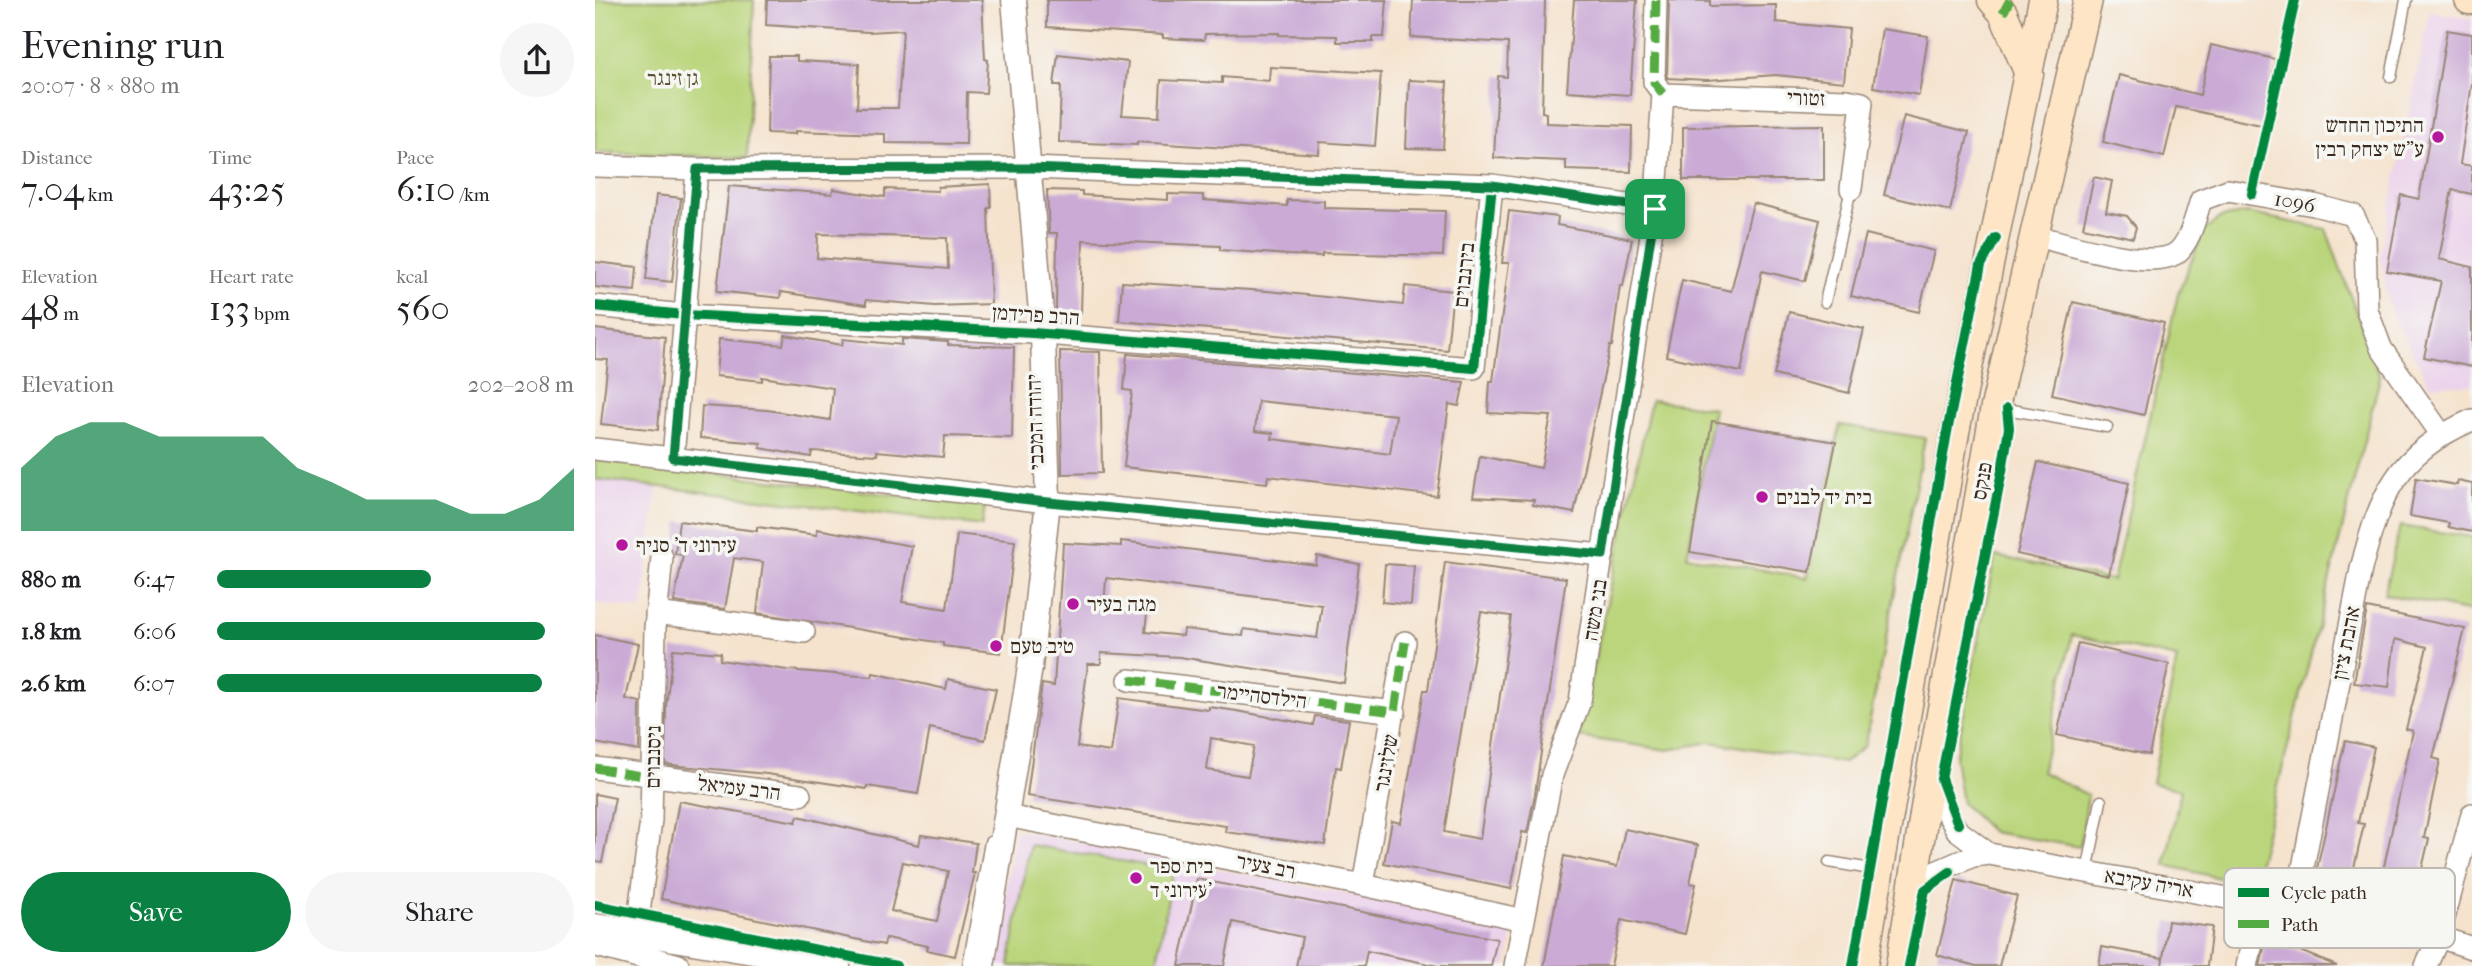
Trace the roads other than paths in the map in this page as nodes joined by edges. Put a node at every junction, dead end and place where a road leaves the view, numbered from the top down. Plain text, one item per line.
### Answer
1 (1005, 0) edge
2 (1014, 0) edge
3 (1656, 0) edge
4 (1992, 0) edge
5 (2043, 0) edge
6 (2088, 0) edge
7 (2406, 0) edge
8 (2029, 74) junction
9 (2391, 77) dead end
10 (1664, 94) junction
11 (595, 166) edge
12 (1026, 168) junction
13 (697, 169) junction
14 (1492, 185) junction
15 (1851, 189) joint
16 (1655, 209) junction
17 (2035, 236) junction
18 (1825, 302) dead end
19 (595, 306) edge
20 (684, 316) junction
21 (1038, 334) junction
22 (1474, 368) joint
23 (1995, 407) junction
24 (2472, 420) edge
25 (2107, 427) dead end
26 (2441, 434) junction
27 (595, 449) edge
28 (673, 458) junction
29 (1043, 501) junction
30 (1603, 555) junction
31 (662, 557) dead end
32 (656, 613) junction
33 (804, 632) dead end
34 (1405, 642) dead end
35 (1129, 680) dead end
36 (1395, 712) junction
37 (595, 768) edge
38 (653, 778) junction
39 (1929, 783) junction
40 (800, 794) dead end
41 (2101, 801) dead end
42 (2472, 814) edge
43 (1007, 816) junction
44 (1989, 854) junction
45 (1829, 862) dead end
46 (2303, 868) edge
47 (1879, 870) junction
48 (2087, 873) junction
49 (2455, 877) edge
50 (1915, 881) junction
51 (1363, 885) junction
52 (2224, 897) edge
53 (1524, 920) junction
54 (595, 926) edge
55 (612, 941) edge
56 (2455, 942) edge
57 (2251, 948) edge
58 (2434, 948) edge
59 (2472, 948) edge
60 (677, 966) edge
61 (838, 966) edge
62 (968, 966) edge
63 (982, 966) edge
64 (1515, 966) edge
65 (1863, 966) edge
66 (1900, 966) edge
67 (2247, 966) edge
68 (2426, 966) edge

1 - 12 lane, יהודה המכבי
2 - 12 street, יהודה המכבי
3 - 10 street, בני משה
4 - 8 main road
5 - 8 main road, פנקס
6 - 17 main road, פנקס
7 - 9 lane
8 - 47 main road, פנקס
10 - 15 street, זטורי
10 - 16 street, בני משה
11 - 13 street
12 - 13 street
12 - 14 street
12 - 21 street, יהודה המכבי
13 - 20 street
14 - 16 street
14 - 22 street, בירנבוים
15 - 18 lane
16 - 30 street, בני משה
17 - 23 main road, פנקס
17 - 26 street, 1096
19 - 20 street, הרב פרידמן
20 - 21 street, הרב פרידמן
20 - 28 street
21 - 22 street, הרב פרידמן
21 - 29 street, יהודה המכבי
23 - 25 lane
23 - 39 main road, פנקס
24 - 26 street, אהבת ציון
26 - 46 street, אהבת ציון
27 - 28 street
28 - 29 street
29 - 30 street
29 - 43 street, יהודה המכבי
29 - 62 lane, יהודה המכבי
30 - 53 street, בני משה
31 - 32 street, ניסנבוים
32 - 33 street
32 - 38 street, ניסנבוים
34 - 36 street, שלזינגר
35 - 36 street, הילדסהיימר
36 - 51 street, שלזינגר
37 - 38 street, הרב עמיאל
38 - 40 street, הרב עמיאל
38 - 55 street, ניסנבוים
39 - 44 street, אריה עקיבא
39 - 50 main road, פנקס
41 - 48 lane
42 - 49 street
43 - 51 street, רב צעיר
43 - 63 street, יהודה המכבי
44 - 48 street, אריה עקיבא
44 - 50 street, אריה עקיבא
45 - 47 lane
47 - 65 main road, פנקס
48 - 52 street, אריה עקיבא
50 - 66 main road, פנקס
51 - 53 street, רב צעיר
53 - 64 street, בני משה
54 - 55 street
55 - 60 street
55 - 61 street
56 - 59 street, אריה עקיבא
57 - 67 street
58 - 68 street

